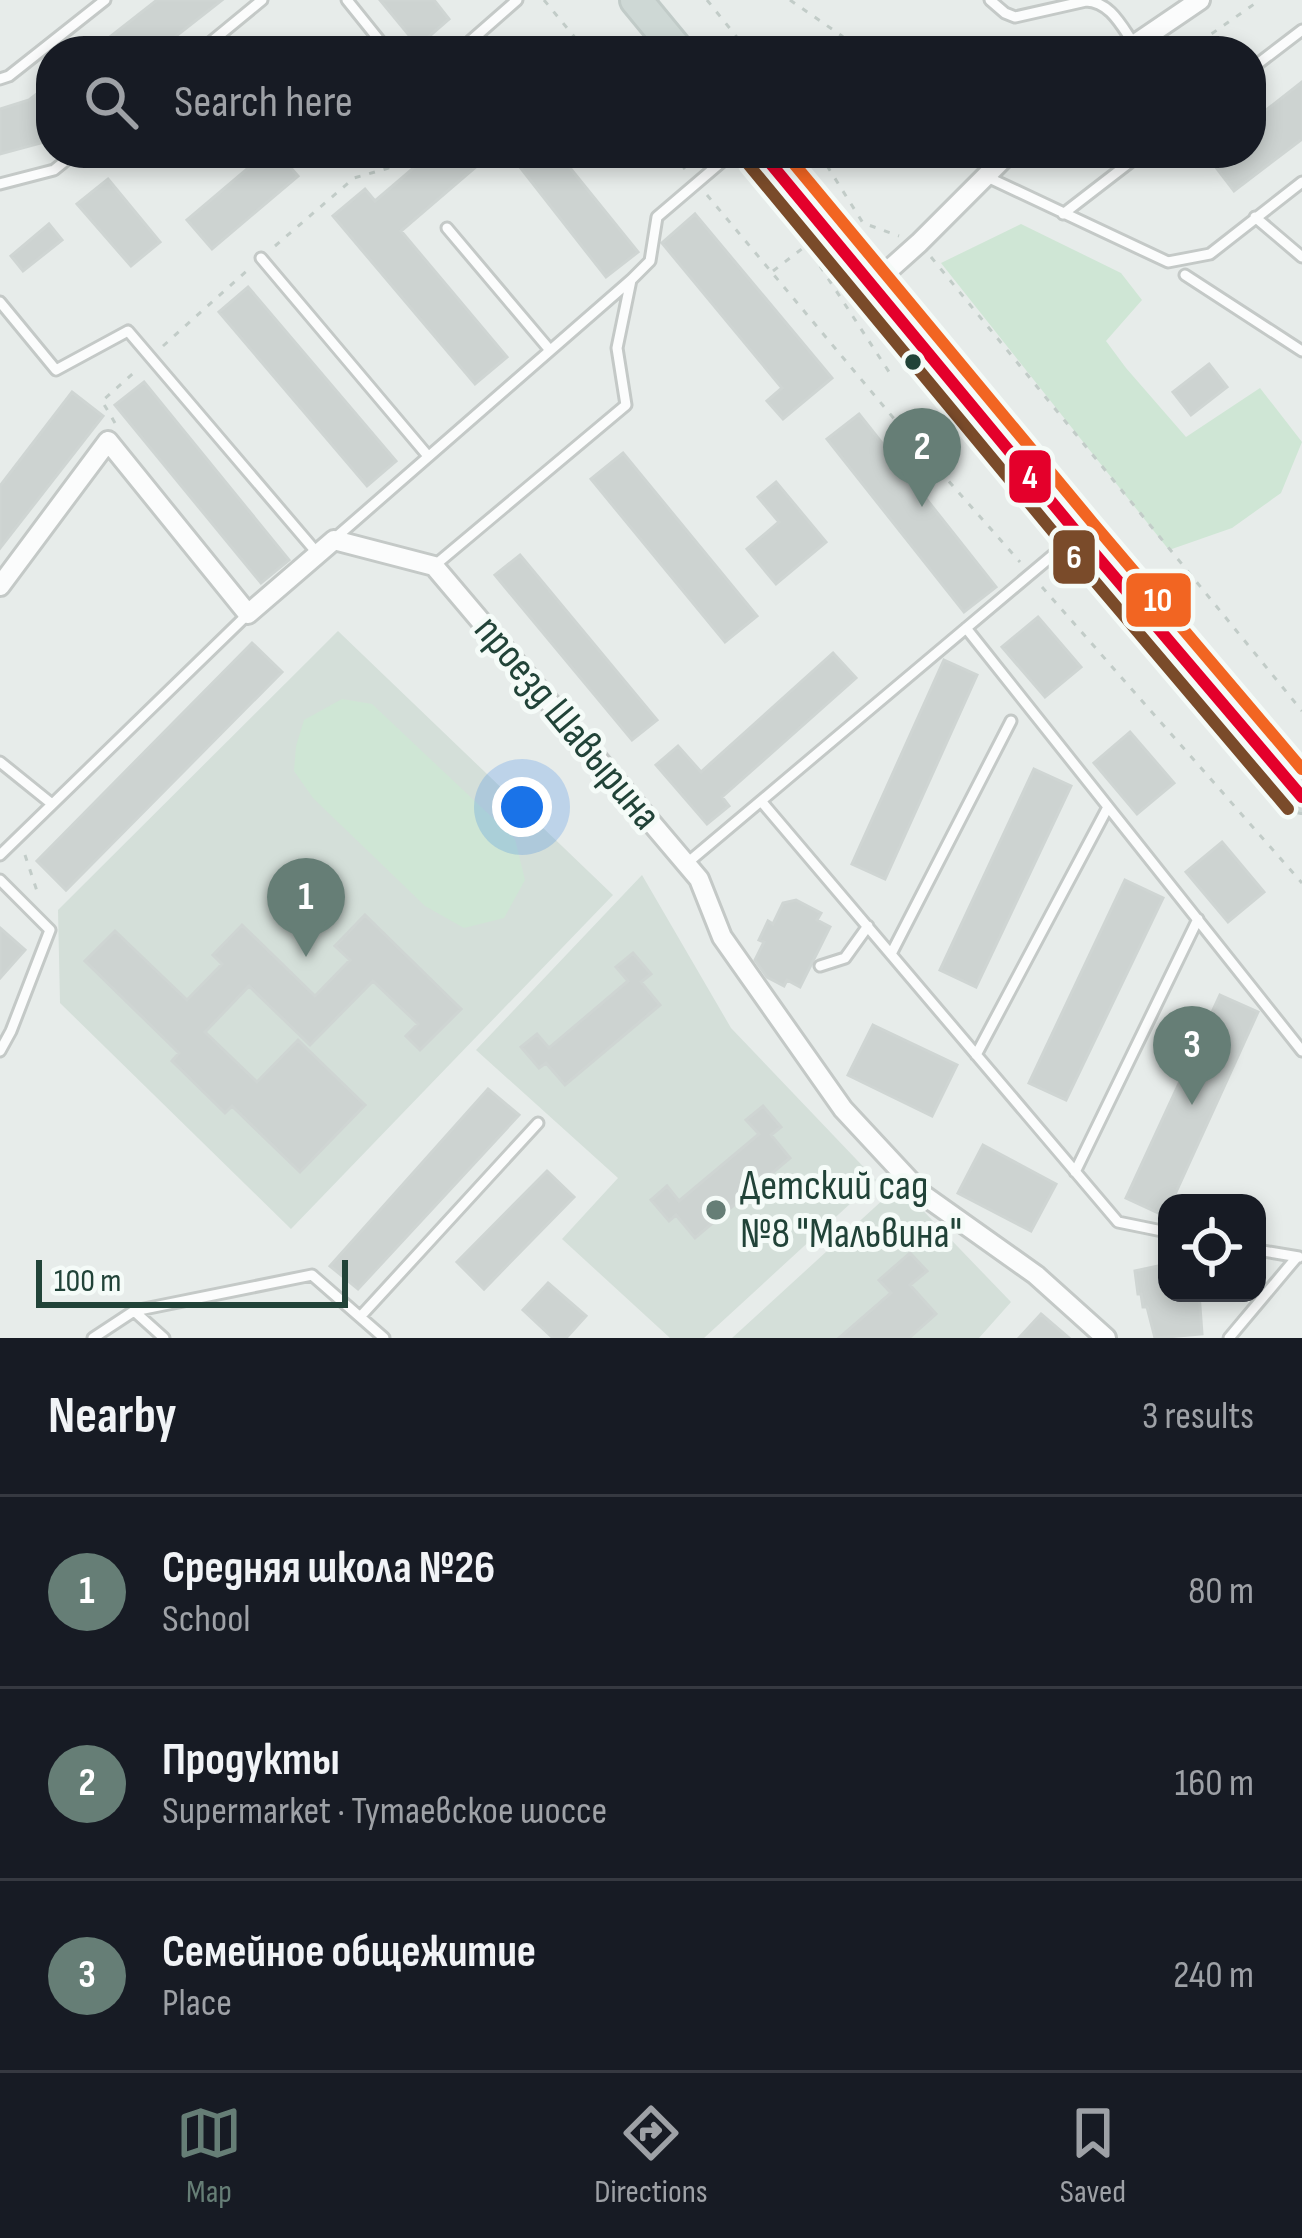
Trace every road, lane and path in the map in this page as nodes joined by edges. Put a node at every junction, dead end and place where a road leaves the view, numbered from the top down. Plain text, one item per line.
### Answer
1 (105, 0) edge
2 (262, 0) edge
3 (347, 0) edge
4 (517, 0) edge
5 (544, 0) edge
6 (636, 0) edge
7 (707, 0) edge
8 (790, 0) edge
9 (990, 0) edge
10 (1200, 0) edge
11 (1260, 0) edge
12 (1108, 4) edge
13 (1302, 29) edge
14 (60, 36) edge
15 (218, 36) edge
16 (376, 36) edge
17 (476, 36) edge
18 (574, 36) edge
19 (666, 36) edge
20 (736, 36) edge
21 (843, 36) edge
22 (1124, 36) edge
23 (1146, 36) edge
24 (1208, 36) edge
25 (36, 55) edge
26 (1266, 57) edge
27 (0, 79) edge
28 (56, 168) edge
29 (388, 168) edge
30 (684, 168) edge
31 (713, 168) edge
32 (774, 168) edge
33 (828, 168) edge
34 (993, 168) edge
35 (1123, 168) edge
36 (985, 176) junction
37 (696, 182) junction
38 (1302, 182) edge
39 (0, 184) edge
40 (1063, 214) junction
41 (1255, 217) junction
42 (447, 228) dead end
43 (919, 243) junction
44 (805, 246) dead end
45 (1302, 257) edge
46 (261, 258) junction
47 (815, 259) dead end
48 (771, 272) junction
49 (1185, 274) dead end
50 (631, 280) junction
51 (872, 285) junction
52 (0, 302) edge
53 (549, 350) junction
54 (1302, 351) edge
55 (150, 358) junction
56 (893, 377) dead end
57 (108, 440) junction
58 (428, 456) junction
59 (1078, 534) junction
60 (334, 540) junction
61 (318, 554) junction
62 (434, 566) junction
63 (1030, 574) junction
64 (0, 586) edge
65 (248, 614) junction
66 (966, 628) junction
67 (1302, 711) edge
68 (1011, 721) dead end
69 (0, 762) edge
70 (1302, 797) edge
71 (761, 801) junction
72 (52, 804) junction
73 (1108, 807) junction
74 (19, 836) junction
75 (0, 855) edge
76 (686, 864) junction
77 (0, 880) edge
78 (1302, 884) edge
79 (1198, 920) junction
80 (868, 926) junction
81 (50, 930) junction
82 (891, 954) junction
83 (820, 966) dead end
84 (0, 1021) edge
85 (11, 1031) junction
86 (0, 1051) edge
87 (1302, 1051) edge
88 (976, 1055) junction
89 (538, 1123) dead end
90 (1075, 1172) junction
91 (1158, 1230) edge
92 (1266, 1251) edge
93 (1299, 1256) edge
94 (134, 1311) junction
95 (360, 1317) junction
96 (93, 1338) edge
97 (164, 1338) edge
98 (384, 1338) edge
99 (1105, 1338) edge
100 (1228, 1338) edge

1 - 14 lane
2 - 15 lane
3 - 16 lane
4 - 17 lane
5 - 18 path
6 - 19 main road
7 - 20 path
8 - 21 path
9 - 12 lane
10 - 23 street
11 - 24 path
12 - 22 lane
13 - 26 lane
25 - 27 lane
28 - 39 lane
29 - 46 path
30 - 37 path
31 - 37 lane
32 - 51 main road
33 - 43 path
34 - 36 street
35 - 40 lane
36 - 40 lane
36 - 43 street
37 - 48 path
37 - 50 lane
38 - 41 lane
40 - 41 lane
41 - 45 lane
42 - 53 lane
43 - 51 street
43 - 67 path
44 - 48 path
46 - 55 path
46 - 58 lane
47 - 56 path
48 - 63 path
49 - 54 lane
50 - 53 lane
50 - 62 lane
51 - 59 main road
52 - 55 lane
53 - 58 lane
55 - 57 path
55 - 61 lane
57 - 64 street
57 - 65 street
58 - 60 lane
59 - 63 lane
59 - 70 main road
60 - 61 street
60 - 62 street
61 - 65 street
62 - 76 street, проезд Шавырина
63 - 66 lane
63 - 78 path
65 - 72 lane
66 - 71 lane
66 - 73 lane
68 - 82 lane
69 - 72 lane
71 - 76 lane
71 - 80 lane
72 - 74 lane
73 - 79 lane
73 - 88 lane
74 - 75 lane
74 - 81 path
76 - 99 street, проезд Шавырина
77 - 81 lane
79 - 87 lane
79 - 90 lane
80 - 82 lane
80 - 83 lane
81 - 85 lane
82 - 88 lane
84 - 85 lane
85 - 86 lane
88 - 90 lane
89 - 95 lane
90 - 91 lane
92 - 93 lane
93 - 100 lane
94 - 95 lane
94 - 96 lane
94 - 97 lane
95 - 98 lane

